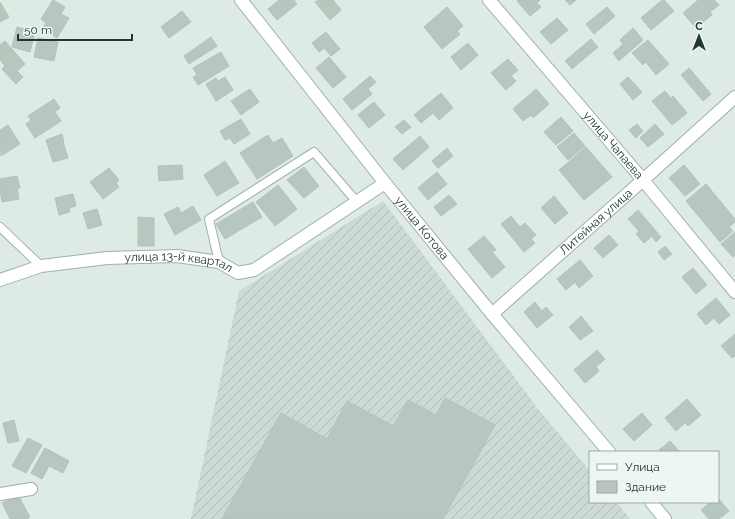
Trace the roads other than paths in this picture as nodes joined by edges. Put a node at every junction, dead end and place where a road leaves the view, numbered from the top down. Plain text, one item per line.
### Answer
1 (489, 0) edge
2 (245, 1) edge
3 (735, 96) edge
4 (643, 180) junction
5 (384, 183) junction
6 (356, 202) junction
7 (0, 227) edge
8 (220, 262) junction
9 (41, 266) junction
10 (0, 280) edge
11 (735, 292) edge
12 (492, 314) junction
13 (608, 451) edge
14 (32, 489) dead end
15 (0, 494) edge
16 (652, 503) edge
17 (665, 519) edge

1 - 4 street, улица Чапаева
2 - 5 street, улица Котова
3 - 4 street, Литейная улица
4 - 11 street, улица Чапаева
4 - 12 street, Литейная улица
5 - 6 street, улица 13-й квартал
5 - 12 street, улица Котова
6 - 8 street, улица 13-й квартал
6 - 8 lane
7 - 9 lane
8 - 9 street, улица 13-й квартал
9 - 10 street, улица 13-й квартал
12 - 13 street, улица Котова
14 - 15 street
16 - 17 street

